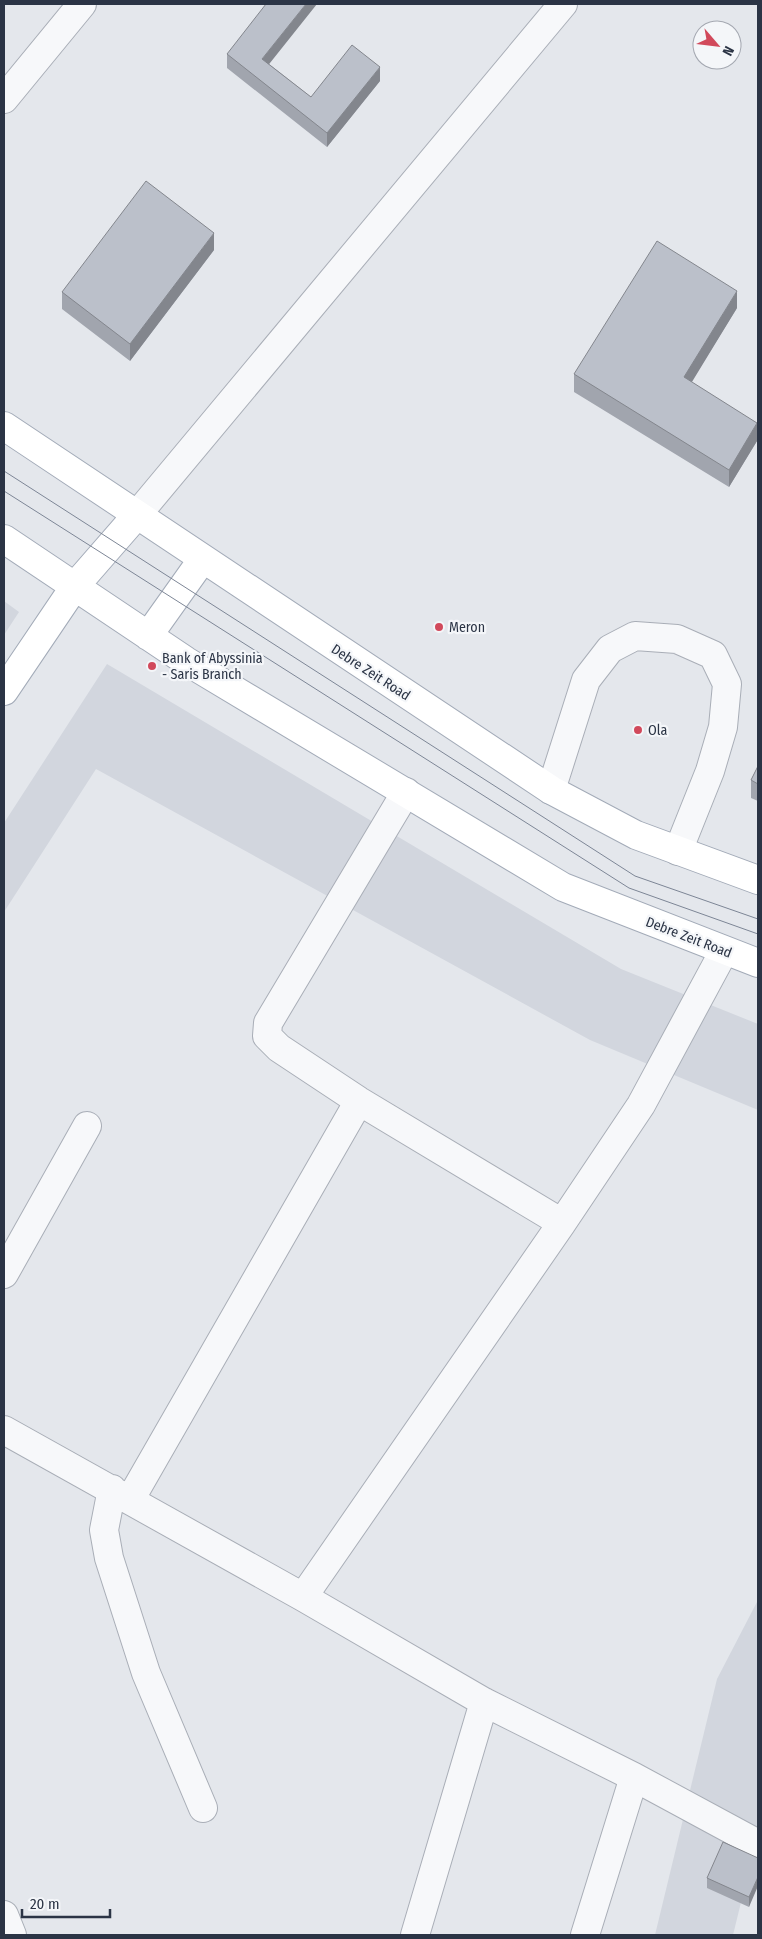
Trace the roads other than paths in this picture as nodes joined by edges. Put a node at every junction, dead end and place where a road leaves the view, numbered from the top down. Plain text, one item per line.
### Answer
1 (82, 4) edge
2 (559, 5) edge
3 (4, 98) edge
4 (4, 426) edge
5 (136, 516) junction
6 (4, 539) edge
7 (202, 560) junction
8 (75, 586) junction
9 (148, 636) junction
10 (4, 691) edge
11 (551, 790) junction
12 (406, 792) junction
13 (678, 851) junction
14 (758, 880) edge
15 (724, 951) junction
16 (758, 963) edge
17 (359, 1101) junction
18 (87, 1126) dead end
19 (562, 1223) junction
20 (4, 1274) edge
21 (4, 1430) edge
22 (121, 1494) junction
23 (303, 1597) junction
24 (484, 1702) junction
25 (634, 1777) junction
26 (203, 1808) dead end
27 (758, 1844) edge
28 (4, 1914) edge
29 (12, 1935) edge
30 (415, 1935) edge
31 (585, 1935) edge

1 - 3 street
2 - 5 street
4 - 5 main road, Debre Zeit Road
5 - 7 main road, Debre Zeit Road
5 - 8 main road
6 - 8 main road, Debre Zeit Road
7 - 9 main road
7 - 11 main road, Debre Zeit Road
8 - 9 main road, Debre Zeit Road
8 - 10 main road
9 - 12 main road, Debre Zeit Road
11 - 13 main road, Debre Zeit Road
11 - 13 street
12 - 15 main road, Debre Zeit Road
12 - 17 street
13 - 14 main road, Debre Zeit Road
15 - 16 main road, Debre Zeit Road
15 - 19 street
17 - 19 street
17 - 22 street
18 - 20 street
19 - 23 street
21 - 22 street
22 - 23 street
22 - 26 street
23 - 24 street
24 - 25 street
24 - 30 street
25 - 27 street
25 - 31 street
28 - 29 street

